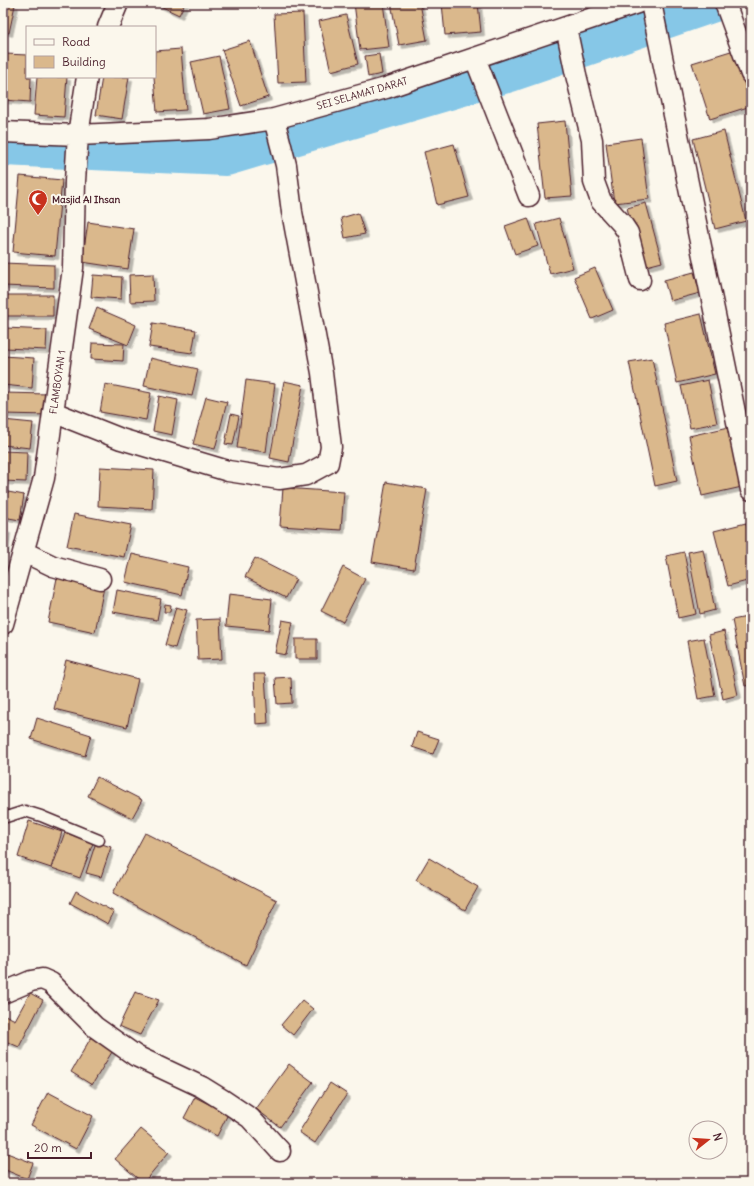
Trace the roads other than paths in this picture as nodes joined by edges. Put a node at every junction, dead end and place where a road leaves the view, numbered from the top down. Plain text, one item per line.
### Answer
1 (118, 3) edge
2 (637, 3) edge
3 (725, 3) edge
4 (653, 10) edge
5 (108, 26) edge
6 (567, 33) junction
7 (477, 63) junction
8 (751, 74) edge
9 (87, 78) edge
10 (276, 125) junction
11 (3, 132) edge
12 (78, 135) junction
13 (529, 196) dead end
14 (640, 280) dead end
15 (53, 412) junction
16 (751, 490) edge
17 (24, 552) junction
18 (100, 579) dead end
19 (3, 624) edge
20 (3, 818) edge
21 (98, 840) dead end
22 (3, 993) edge
23 (280, 1151) dead end

1 - 5 street
2 - 6 street, SEI SELAMAT DARAT
3 - 8 street
4 - 16 street
6 - 7 street, SEI SELAMAT DARAT
6 - 14 street
7 - 10 street, SEI SELAMAT DARAT
7 - 13 street
9 - 12 street, FLAMBOYAN 1
10 - 12 street, SEI SELAMAT DARAT
10 - 15 street
11 - 12 street, SEI SELAMAT DARAT
12 - 15 street, FLAMBOYAN 1
15 - 17 street, FLAMBOYAN 1
17 - 18 street
17 - 19 street, FLAMBOYAN 1
20 - 21 lane
22 - 23 street

